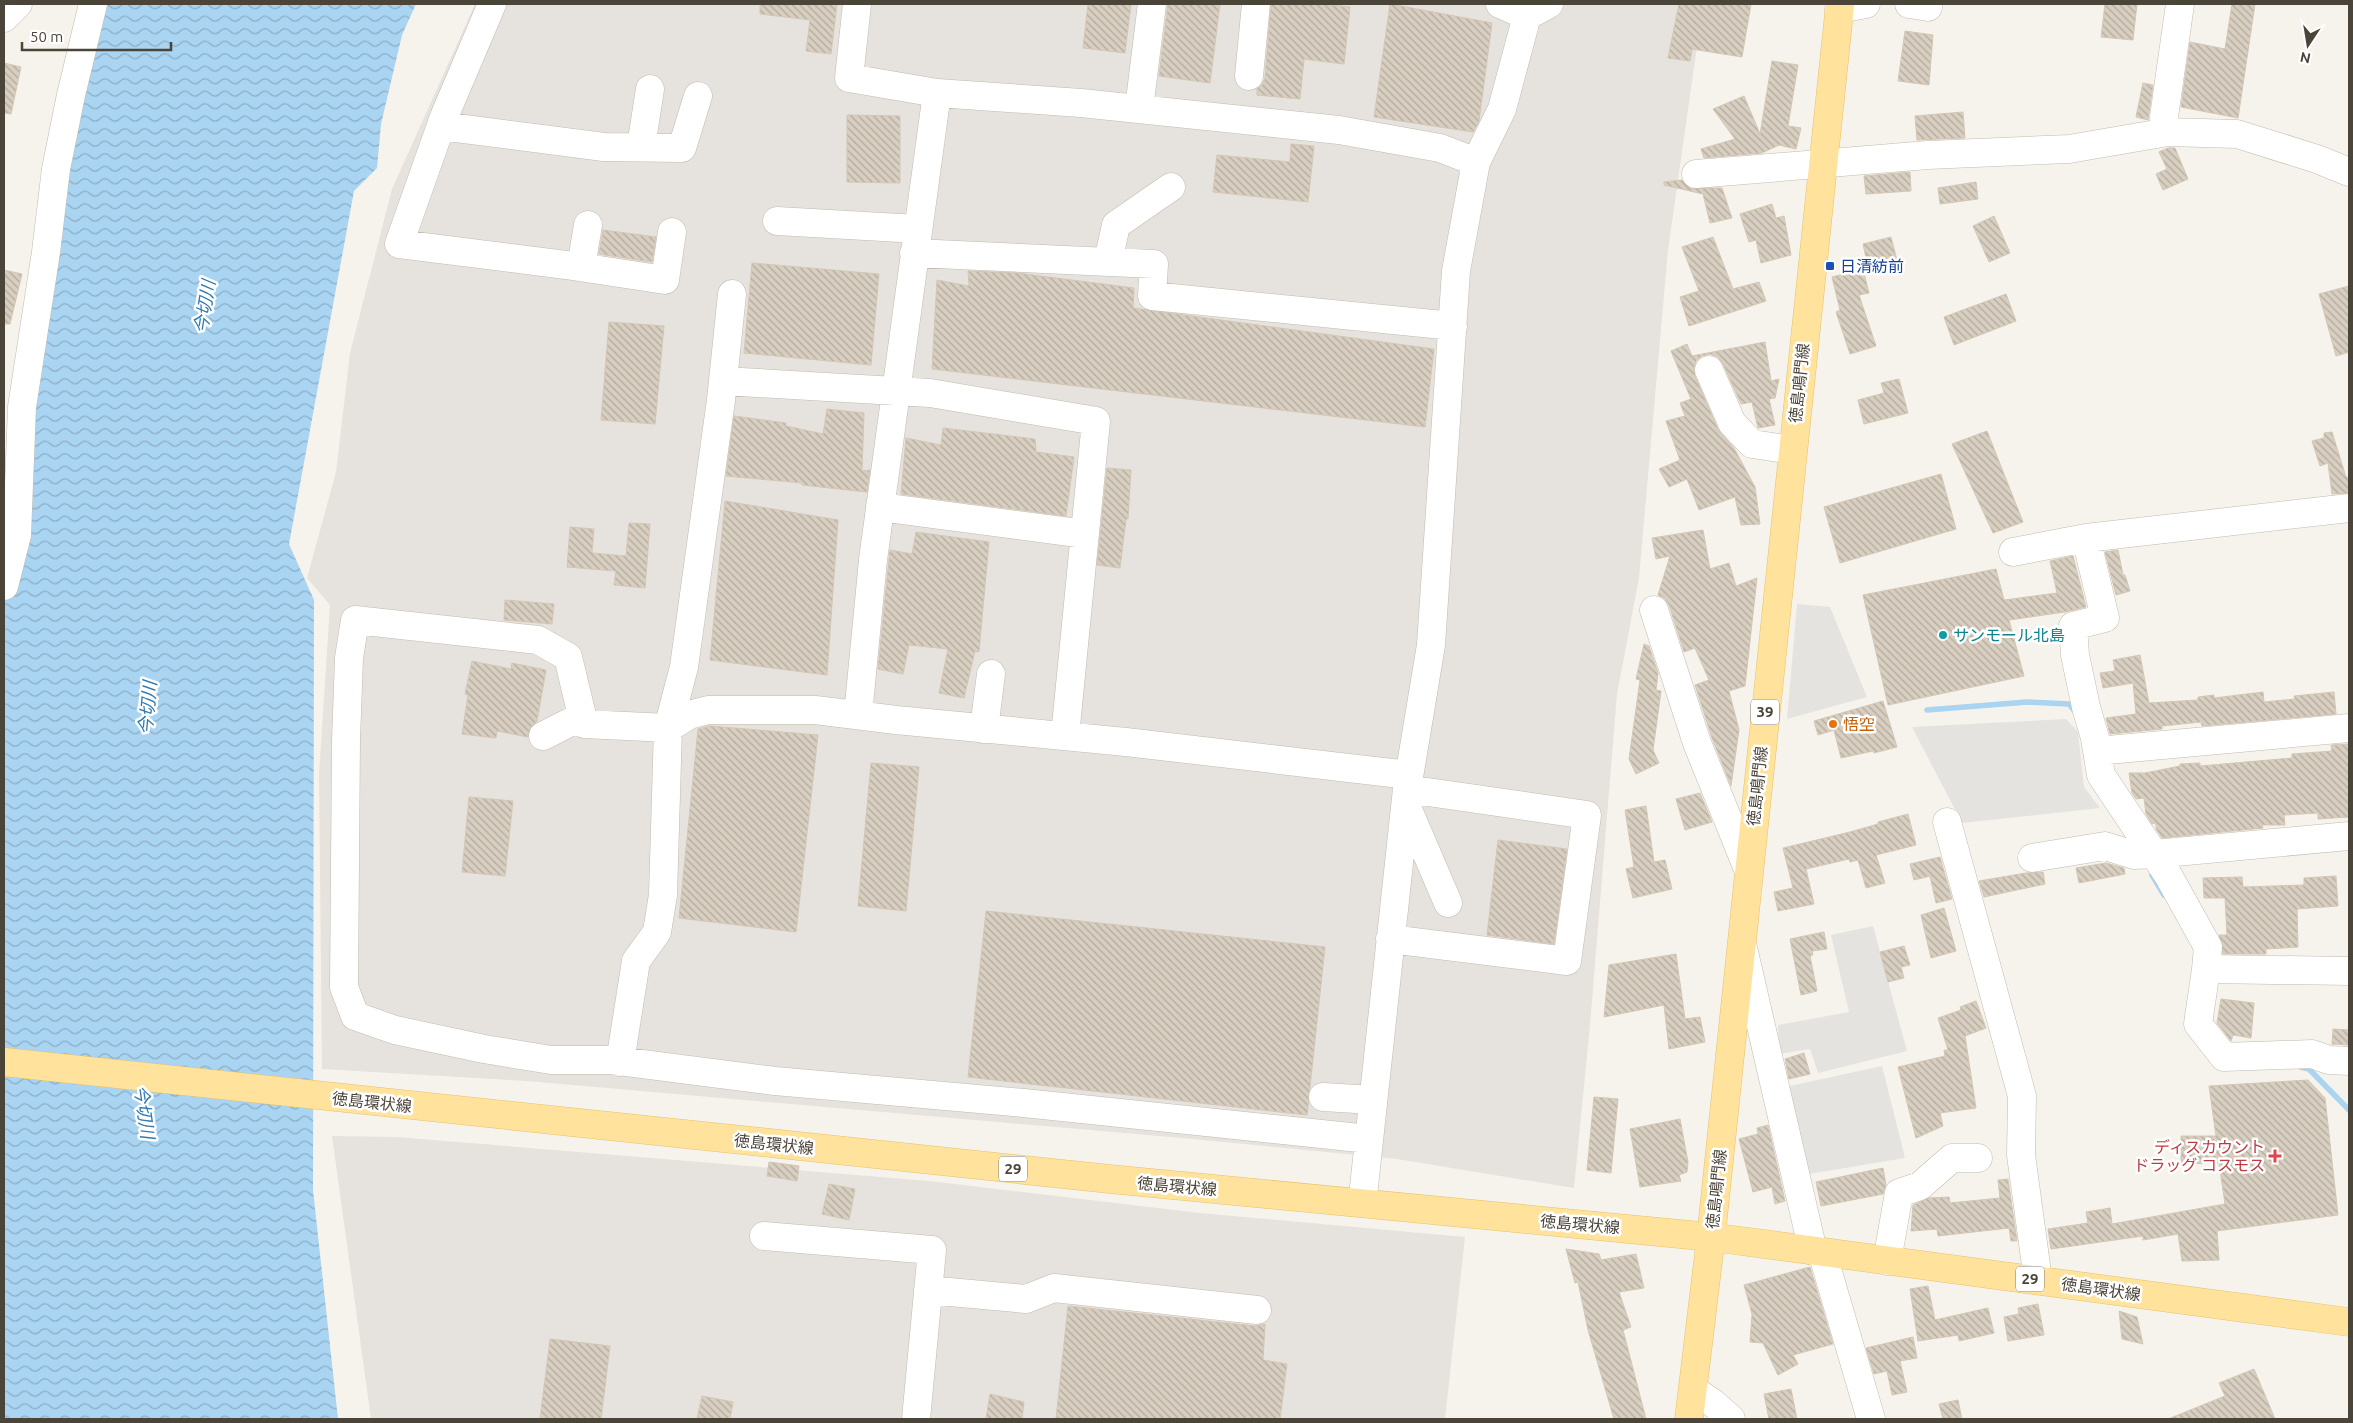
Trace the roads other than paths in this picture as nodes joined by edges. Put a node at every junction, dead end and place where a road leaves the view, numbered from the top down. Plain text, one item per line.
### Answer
1 (18, 4) edge
2 (93, 4) edge
3 (492, 4) edge
4 (857, 4) edge
5 (1152, 4) edge
6 (1256, 4) edge
7 (1500, 4) edge
8 (1866, 4) edge
9 (2180, 4) edge
10 (1839, 6) edge
11 (1538, 10) edge
12 (4, 18) edge
13 (1249, 76) dead end
14 (650, 89) dead end
15 (938, 93) junction
16 (698, 96) dead end
17 (1139, 110) junction
18 (441, 126) junction
19 (2165, 132) junction
20 (641, 147) junction
21 (1476, 162) junction
22 (1822, 162) junction
23 (2349, 172) edge
24 (1696, 174) dead end
25 (1171, 187) dead end
26 (778, 221) dead end
27 (588, 225) dead end
28 (672, 232) dead end
29 (916, 241) junction
30 (1108, 262) junction
31 (581, 267) junction
32 (732, 294) dead end
33 (1453, 326) junction
34 (1709, 370) dead end
35 (723, 381) junction
36 (896, 392) junction
37 (1792, 450) junction
38 (880, 507) junction
39 (2349, 508) edge
40 (1085, 534) junction
41 (2086, 538) junction
42 (2013, 552) dead end
43 (4, 586) edge
44 (1654, 610) dead end
45 (991, 674) dead end
46 (858, 715) junction
47 (582, 716) junction
48 (668, 728) junction
49 (984, 728) junction
50 (2349, 728) edge
51 (543, 736) dead end
52 (1065, 736) junction
53 (2097, 751) junction
54 (1407, 789) junction
55 (1947, 822) dead end
56 (2349, 836) edge
57 (2144, 855) junction
58 (2032, 858) dead end
59 (1748, 869) junction
60 (1448, 903) dead end
61 (1390, 939) junction
62 (1741, 940) junction
63 (2206, 969) junction
64 (2349, 971) edge
65 (2349, 1061) edge
66 (4, 1062) edge
67 (620, 1062) junction
68 (1323, 1096) dead end
69 (1373, 1100) junction
70 (1369, 1139) junction
71 (1978, 1158) dead end
72 (1363, 1196) dead end
73 (764, 1236) dead end
74 (1711, 1237) junction
75 (1818, 1251) junction
76 (1887, 1261) junction
77 (2038, 1280) junction
78 (928, 1290) junction
79 (1257, 1310) dead end
80 (2349, 1322) edge
81 (1694, 1390) junction
82 (916, 1419) edge
83 (1690, 1419) edge
84 (1731, 1419) edge
85 (1871, 1419) edge

1 - 12 street
2 - 43 street
3 - 18 street
4 - 15 street
5 - 17 street
6 - 13 street
7 - 11 street
8 - 10 street
9 - 19 street
10 - 22 main road, 徳島鳴門線 / 39
11 - 21 street
14 - 20 street
15 - 17 street
15 - 29 street
16 - 20 street
17 - 21 street
18 - 20 street
18 - 31 street
19 - 22 street
19 - 23 street
21 - 33 street
22 - 24 street
22 - 37 main road, 徳島鳴門線 / 39
25 - 30 street
26 - 29 street
27 - 31 street
28 - 31 street
29 - 30 street
29 - 36 street
30 - 33 street
32 - 35 street
33 - 54 street
34 - 37 street
35 - 36 street
35 - 48 street
36 - 38 street
36 - 40 street
37 - 59 main road, 徳島鳴門線 / 39
38 - 40 street
38 - 46 street
39 - 41 street
40 - 52 street
41 - 42 street
41 - 53 street
44 - 59 street
45 - 49 street
46 - 48 street
46 - 49 street
47 - 48 street
47 - 51 street
47 - 67 street
48 - 67 street
49 - 52 street
50 - 53 street
52 - 54 street
53 - 57 street
54 - 60 street
54 - 61 street
54 - 61 street
55 - 77 street
56 - 57 street
57 - 58 street
57 - 63 street
59 - 62 main road, 徳島鳴門線 / 39
61 - 69 street
62 - 74 main road, 徳島鳴門線 / 39
62 - 75 street
63 - 64 street
63 - 65 street
66 - 74 main road, 徳島環状線 / 29
67 - 70 street
68 - 69 street
69 - 70 street
70 - 72 street
71 - 76 street
73 - 78 street
74 - 75 main road, 徳島環状線 / 29
74 - 81 main road, 徳島鳴門線 / 39
75 - 76 main road, 徳島環状線 / 29
75 - 85 street
76 - 77 main road, 徳島環状線 / 29
77 - 80 main road, 徳島環状線 / 29
78 - 79 street
78 - 82 street
81 - 83 main road, 徳島鳴門線 / 39
81 - 84 street

